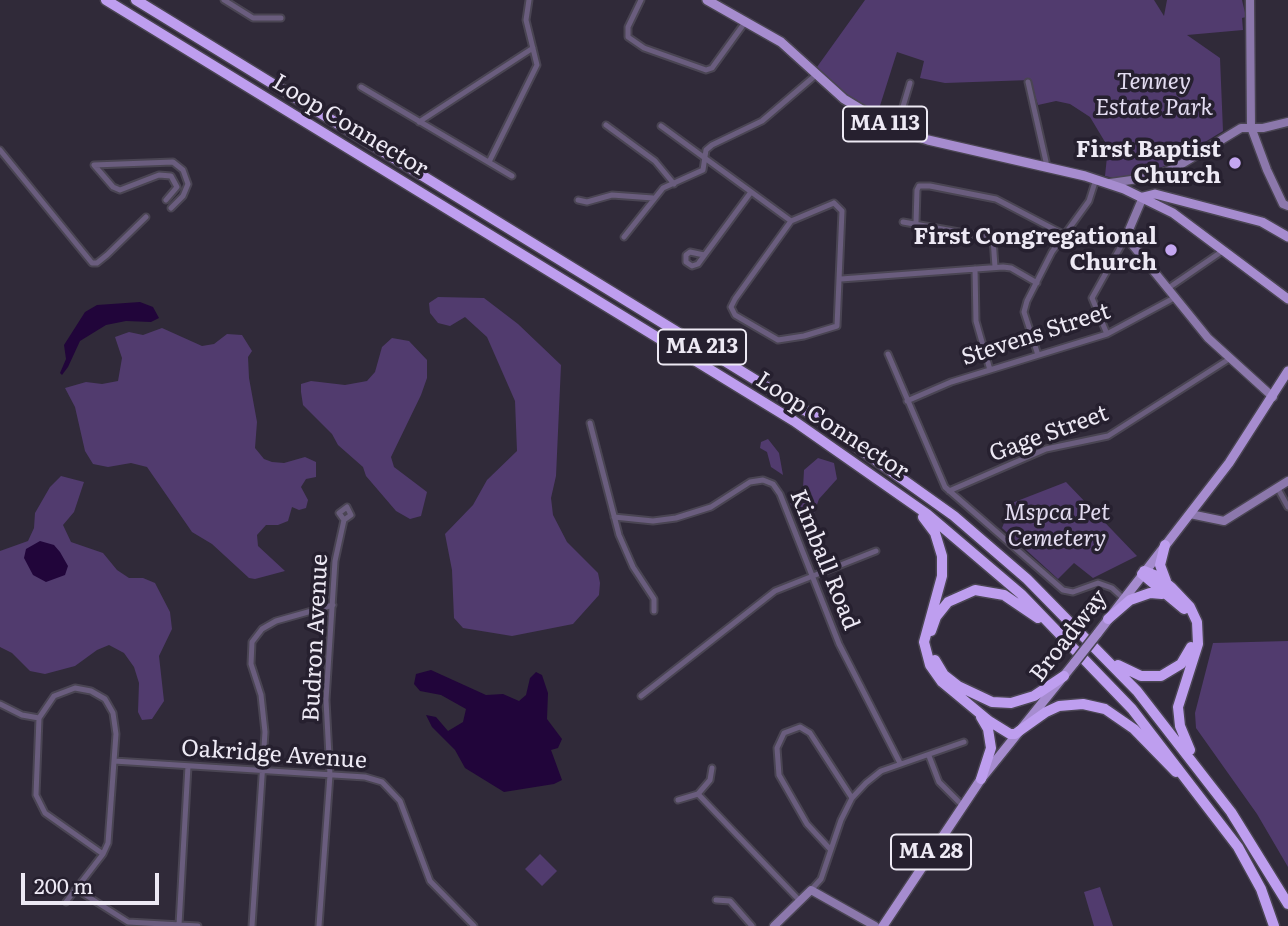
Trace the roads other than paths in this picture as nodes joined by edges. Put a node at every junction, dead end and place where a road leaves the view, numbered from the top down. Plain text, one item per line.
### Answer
1 (104, 0) edge
2 (136, 0) edge
3 (224, 0) edge
4 (529, 0) edge
5 (641, 0) edge
6 (707, 0) edge
7 (1250, 0) edge
8 (281, 18) dead end
9 (747, 22) junction
10 (533, 48) junction
11 (817, 74) junction
12 (1028, 82) dead end
13 (910, 83) dead end
14 (361, 87) dead end
15 (419, 121) junction
16 (1288, 122) edge
17 (606, 125) dead end
18 (661, 126) dead end
19 (1251, 127) junction
20 (896, 130) junction
21 (0, 150) edge
22 (705, 159) junction
23 (489, 162) junction
24 (1047, 166) junction
25 (512, 176) dead end
26 (1096, 179) junction
27 (1110, 183) junction
28 (674, 184) junction
29 (751, 192) junction
30 (1143, 197) junction
31 (653, 198) junction
32 (166, 200) dead end
33 (578, 200) dead end
34 (1286, 205) edge
35 (171, 208) dead end
36 (1288, 213) edge
37 (146, 217) dead end
38 (791, 221) junction
39 (904, 222) dead end
40 (916, 223) junction
41 (1063, 234) junction
42 (624, 237) dead end
43 (1126, 237) junction
44 (1288, 237) edge
45 (1222, 252) junction
46 (704, 255) dead end
47 (995, 267) junction
48 (975, 270) junction
49 (841, 279) junction
50 (1037, 283) junction
51 (1167, 289) junction
52 (1174, 298) junction
53 (1288, 299) edge
54 (1107, 334) junction
55 (888, 354) dead end
56 (1038, 355) junction
57 (1228, 359) junction
58 (990, 370) junction
59 (1288, 371) edge
60 (1284, 387) edge
61 (1273, 397) junction
62 (907, 401) junction
63 (590, 423) dead end
64 (877, 477) junction
65 (1288, 481) edge
66 (1277, 487) junction
67 (949, 491) junction
68 (1288, 507) edge
69 (1190, 514) junction
70 (614, 517) junction
71 (344, 520) dead end
72 (1165, 545) junction
73 (876, 551) dead end
74 (1143, 573) junction
75 (812, 576) junction
76 (1166, 589) junction
77 (1123, 598) junction
78 (332, 605) junction
79 (654, 611) dead end
80 (1108, 619) junction
81 (1081, 632) junction
82 (1089, 663) junction
83 (1064, 676) junction
84 (641, 696) dead end
85 (0, 704) edge
86 (974, 709) junction
87 (39, 718) junction
88 (1015, 734) junction
89 (964, 742) dead end
90 (929, 756) junction
91 (114, 761) junction
92 (900, 763) junction
93 (188, 766) junction
94 (712, 768) dead end
95 (262, 770) junction
96 (330, 775) junction
97 (1204, 775) junction
98 (981, 779) junction
99 (698, 794) junction
100 (852, 798) junction
101 (678, 800) dead end
102 (962, 805) junction
103 (1227, 830) junction
104 (830, 849) junction
105 (103, 855) junction
106 (76, 889) junction
107 (811, 890) junction
108 (716, 900) dead end
109 (800, 901) junction
110 (66, 902) dead end
111 (1288, 904) edge
112 (179, 925) edge
113 (198, 926) edge
114 (251, 926) edge
115 (319, 926) edge
116 (474, 926) edge
117 (752, 926) edge
118 (774, 926) edge
119 (875, 926) edge
120 (883, 926) edge
121 (1273, 926) edge

1 - 64 highway, Loop Connector / MA 213
2 - 81 highway, Loop Connector / MA 213
3 - 8 street
4 - 10 street
5 - 9 street
6 - 9 main road, MA 113
7 - 19 main road
9 - 11 main road, MA 113
10 - 15 street
10 - 23 street
11 - 20 main road, MA 113
11 - 22 street
12 - 24 street
13 - 20 street
14 - 15 street
15 - 23 street
16 - 19 main road
17 - 28 street
18 - 22 street
19 - 27 main road
19 - 34 main road
20 - 24 main road, MA 113
21 - 37 street
22 - 28 street
22 - 29 street
23 - 25 street
24 - 26 main road, MA 113
26 - 27 main road, MA 113
26 - 41 street
27 - 30 main road, MA 113
28 - 31 street
29 - 38 street
29 - 46 street
30 - 43 main road
30 - 44 main road, MA 113
30 - 45 main road, MA 113
31 - 33 street
31 - 42 street
32 - 35 street
34 - 36 main road
38 - 49 street
38 - 49 street
39 - 40 street
40 - 41 street
40 - 47 street
41 - 50 street
43 - 51 main road
43 - 54 street
45 - 51 street
45 - 53 main road, MA 113
47 - 48 street
47 - 50 street
48 - 49 street
48 - 58 street
50 - 56 street
51 - 52 main road
52 - 54 street, Stevens Street
52 - 57 main road
54 - 56 street, Stevens Street
55 - 62 street
56 - 58 street, Stevens Street
57 - 61 main road
57 - 67 street, Gage Street
58 - 62 street, Stevens Street
59 - 60 main road, Broadway / MA 28
60 - 61 main road, Broadway / MA 28
61 - 69 main road, Broadway / MA 28
62 - 67 street
63 - 70 street
64 - 82 highway, Loop Connector / MA 213
64 - 86 highway
65 - 66 main road
66 - 68 street
66 - 69 main road
67 - 77 street
69 - 72 main road, Broadway / MA 28
70 - 75 street, Kimball Road
70 - 79 street
71 - 78 street, Budron Avenue
72 - 74 main road, Broadway / MA 28
72 - 76 highway
73 - 75 street
74 - 76 highway
74 - 77 main road, Broadway / MA 28
75 - 84 street
75 - 92 street, Kimball Road
76 - 80 highway
76 - 81 highway
76 - 97 highway
77 - 80 main road, Broadway / MA 28
78 - 95 street
78 - 96 street, Budron Avenue
80 - 83 main road, Broadway / MA 28, bridge
81 - 97 highway, Loop Connector / MA 213
82 - 83 highway
82 - 103 highway, Loop Connector / MA 213
83 - 88 main road, Broadway / MA 28
85 - 87 street
86 - 88 highway
86 - 98 highway
87 - 91 street
87 - 105 street
88 - 98 main road, Broadway / MA 28
88 - 103 highway
89 - 90 street
90 - 92 street
90 - 102 street
91 - 93 street, Oakridge Avenue
91 - 105 street
92 - 100 street
93 - 95 street, Oakridge Avenue
93 - 112 street
94 - 99 street
95 - 96 street, Oakridge Avenue
95 - 114 street
96 - 115 street, Budron Avenue
96 - 116 street, Oakridge Avenue
97 - 111 highway, Loop Connector / MA 213
98 - 102 main road, Broadway / MA 28
99 - 101 street
99 - 109 street
100 - 104 street
100 - 104 street
102 - 120 main road, Broadway / MA 28
103 - 121 highway, Loop Connector / MA 213
104 - 107 street
105 - 106 street
106 - 110 street
106 - 112 street
107 - 109 main road
107 - 119 main road
108 - 117 street
109 - 118 main road
112 - 113 street

